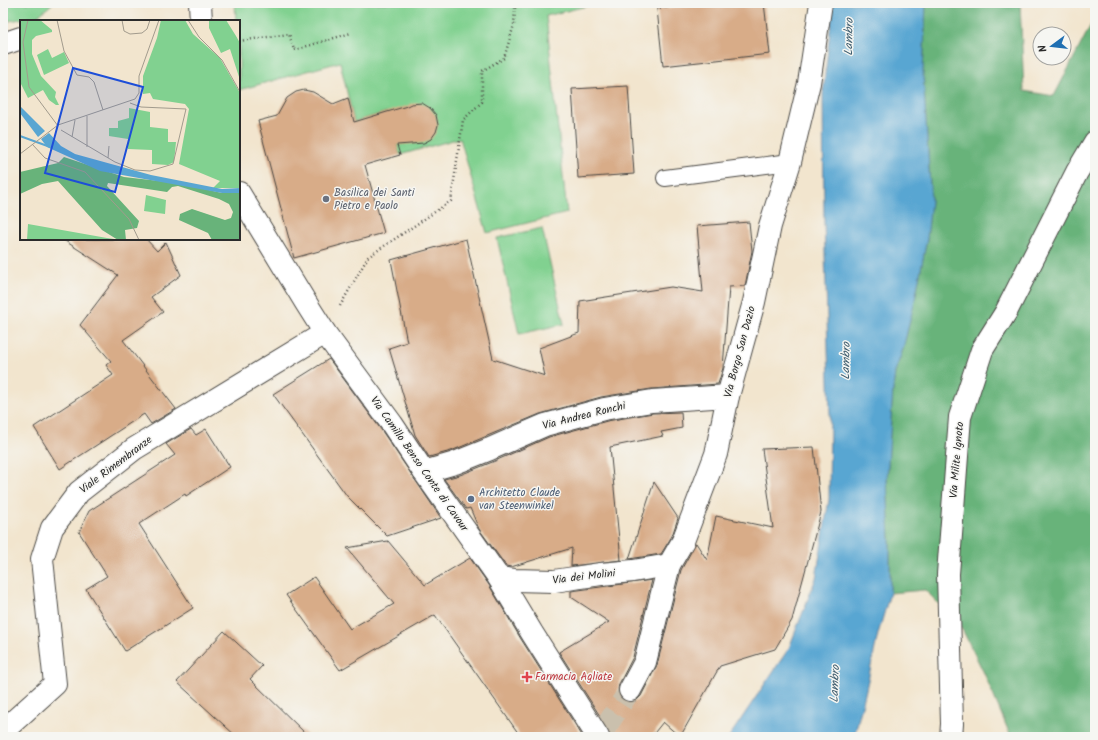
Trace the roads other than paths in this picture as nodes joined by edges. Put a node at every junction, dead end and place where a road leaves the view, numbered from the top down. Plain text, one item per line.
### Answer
1 (200, 3) edge
2 (821, 3) edge
3 (201, 20) edge
4 (20, 38) edge
5 (3, 44) edge
6 (1095, 142) edge
7 (790, 162) junction
8 (665, 178) dead end
9 (240, 195) edge
10 (325, 333) junction
11 (728, 396) junction
12 (424, 472) junction
13 (669, 565) junction
14 (499, 578) junction
15 (630, 690) tunnel mouth
16 (3, 731) edge
17 (600, 735) edge
18 (951, 737) edge

1 - 3 street
2 - 7 street, Via Borgo San Dazio
4 - 5 street
6 - 18 street, Via Milite Ignoto
7 - 8 lane
7 - 11 street, Via Borgo San Dazio
9 - 10 street, Via Camillo Benso Conte di Cavour
10 - 12 street, Via Camillo Benso Conte di Cavour
10 - 16 street, Viale Rimembranze
11 - 12 street, Via Andrea Ronchi
11 - 13 street, Via Borgo San Dazio
12 - 14 street, Via Camillo Benso Conte di Cavour
13 - 14 street, Via dei Molini
13 - 15 street, Via Borgo San Dazio
14 - 17 street, Via Camillo Benso Conte di Cavour

